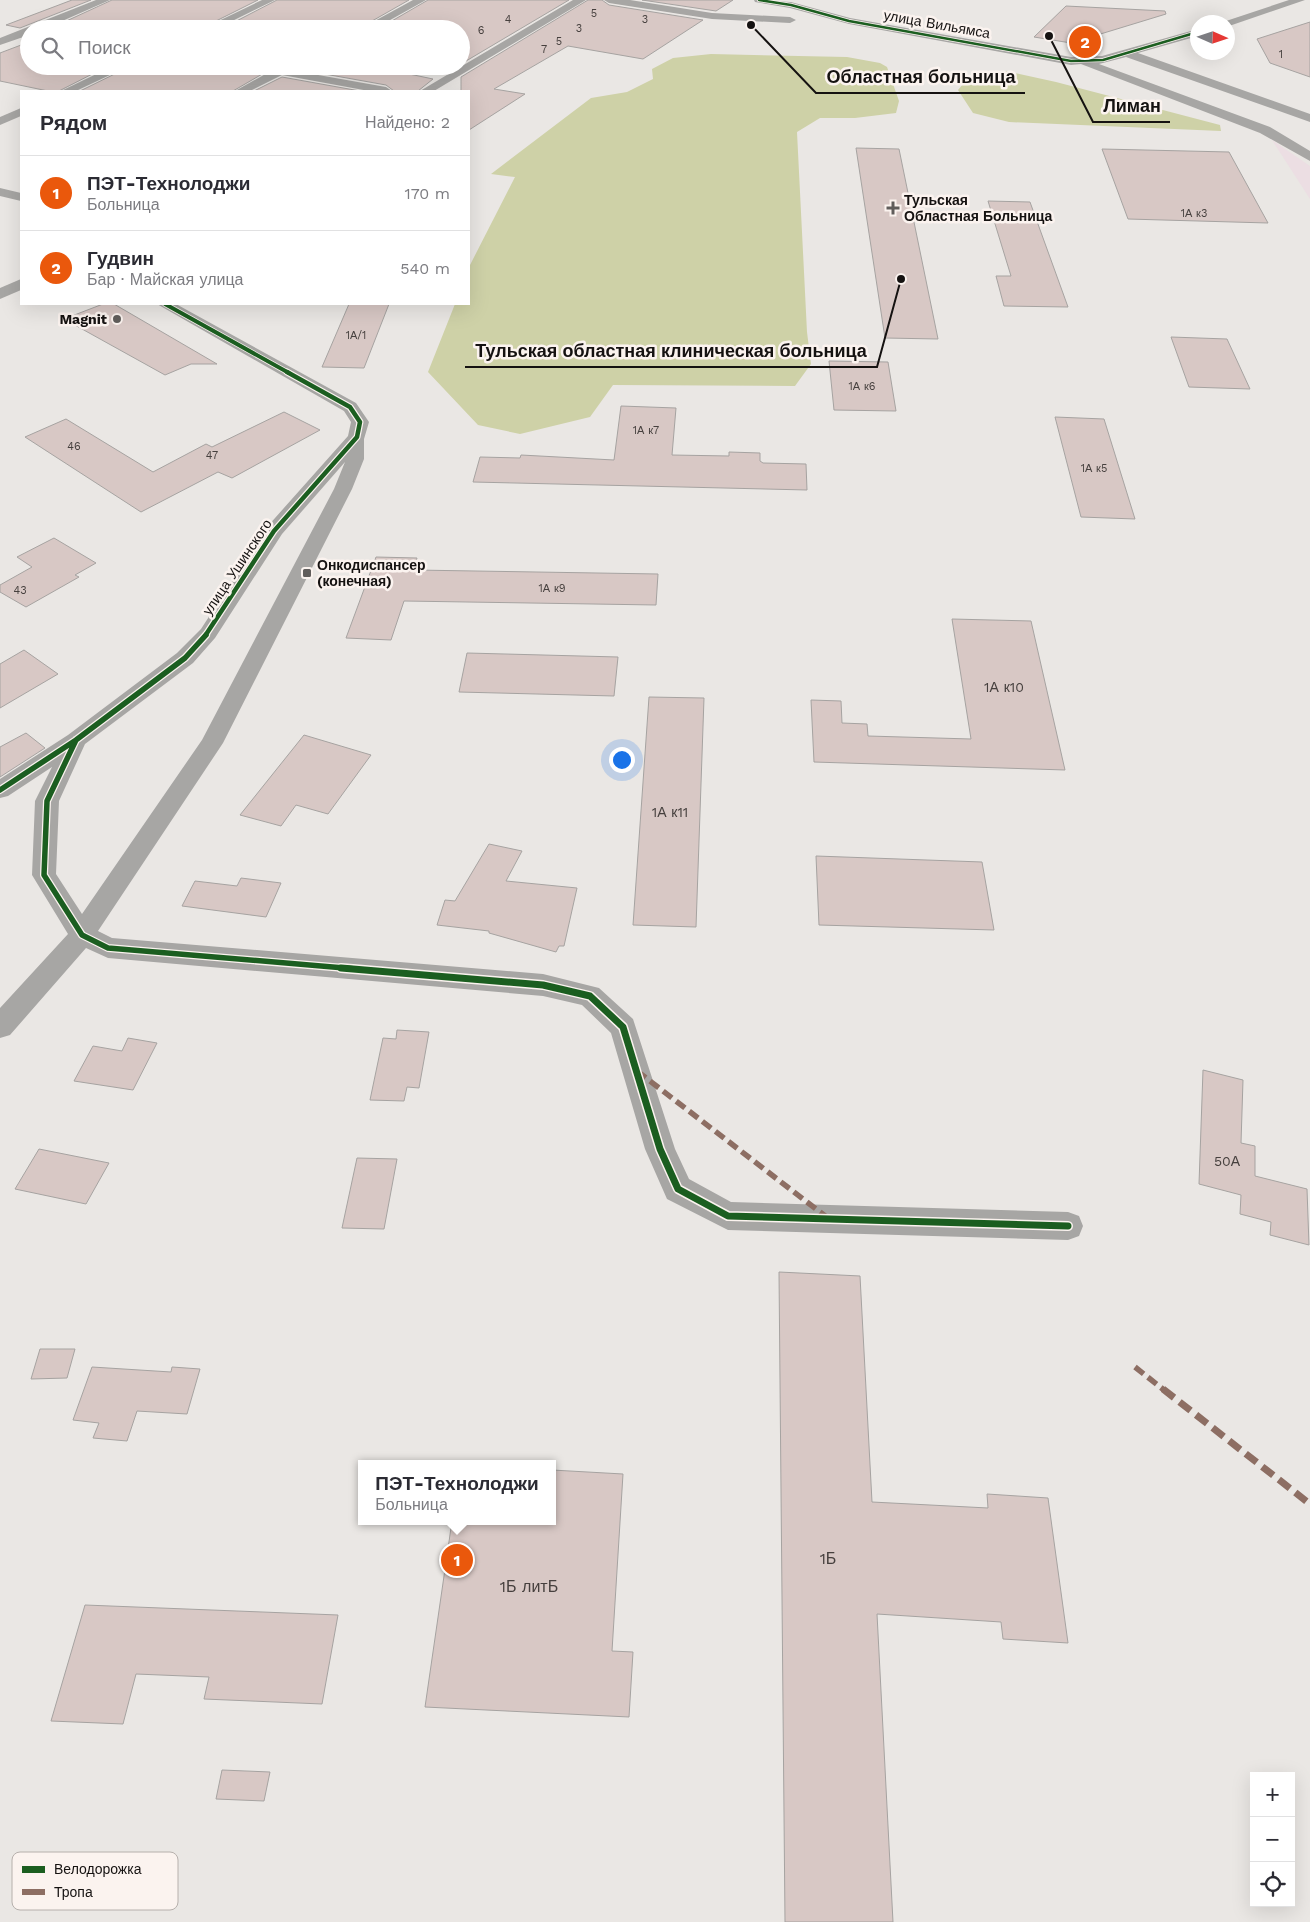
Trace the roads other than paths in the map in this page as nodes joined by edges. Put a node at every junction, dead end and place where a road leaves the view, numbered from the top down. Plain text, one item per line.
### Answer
1 (105, 0) edge
2 (270, 0) edge
3 (421, 0) edge
4 (581, 0) edge
5 (609, 0) edge
6 (759, 0) edge
7 (1300, 0) edge
8 (810, 12) junction
9 (57, 20) edge
10 (226, 20) edge
11 (382, 20) edge
12 (782, 20) junction
13 (849, 21) junction
14 (1235, 21) edge
15 (20, 35) edge
16 (1190, 35) edge
17 (0, 42) edge
18 (1128, 54) junction
19 (1083, 61) junction
20 (470, 65) edge
21 (103, 75) edge
22 (274, 75) edge
23 (313, 75) edge
24 (453, 75) edge
25 (69, 90) edge
26 (243, 90) edge
27 (381, 90) edge
28 (428, 90) edge
29 (20, 112) edge
30 (1310, 118) edge
31 (0, 121) edge
32 (1310, 157) edge
33 (0, 192) edge
34 (20, 197) edge
35 (20, 284) edge
36 (0, 294) edge
37 (167, 305) edge
38 (357, 437) junction
39 (76, 740) junction
40 (0, 790) edge
41 (82, 935) junction
42 (0, 1028) edge
43 (1068, 1226) dead end

1 - 9 street
2 - 10 street
3 - 11 street
4 - 20 street
5 - 12 street, улица Вильямса
6 - 8 street, улица Вильямса
7 - 14 street
8 - 12 street
8 - 13 street, улица Вильямса
12 - 13 street, улица Вильямса
13 - 19 street, улица Вильямса
15 - 17 street
16 - 18 street
18 - 19 street
18 - 30 street
19 - 32 street
21 - 25 street
22 - 26 street
23 - 27 street
24 - 28 street
29 - 31 street
33 - 34 street
35 - 36 street
37 - 38 street
38 - 39 street, улица Ушинского
38 - 41 street
39 - 40 street, улица Ушинского
39 - 41 street
41 - 42 street
41 - 43 street

